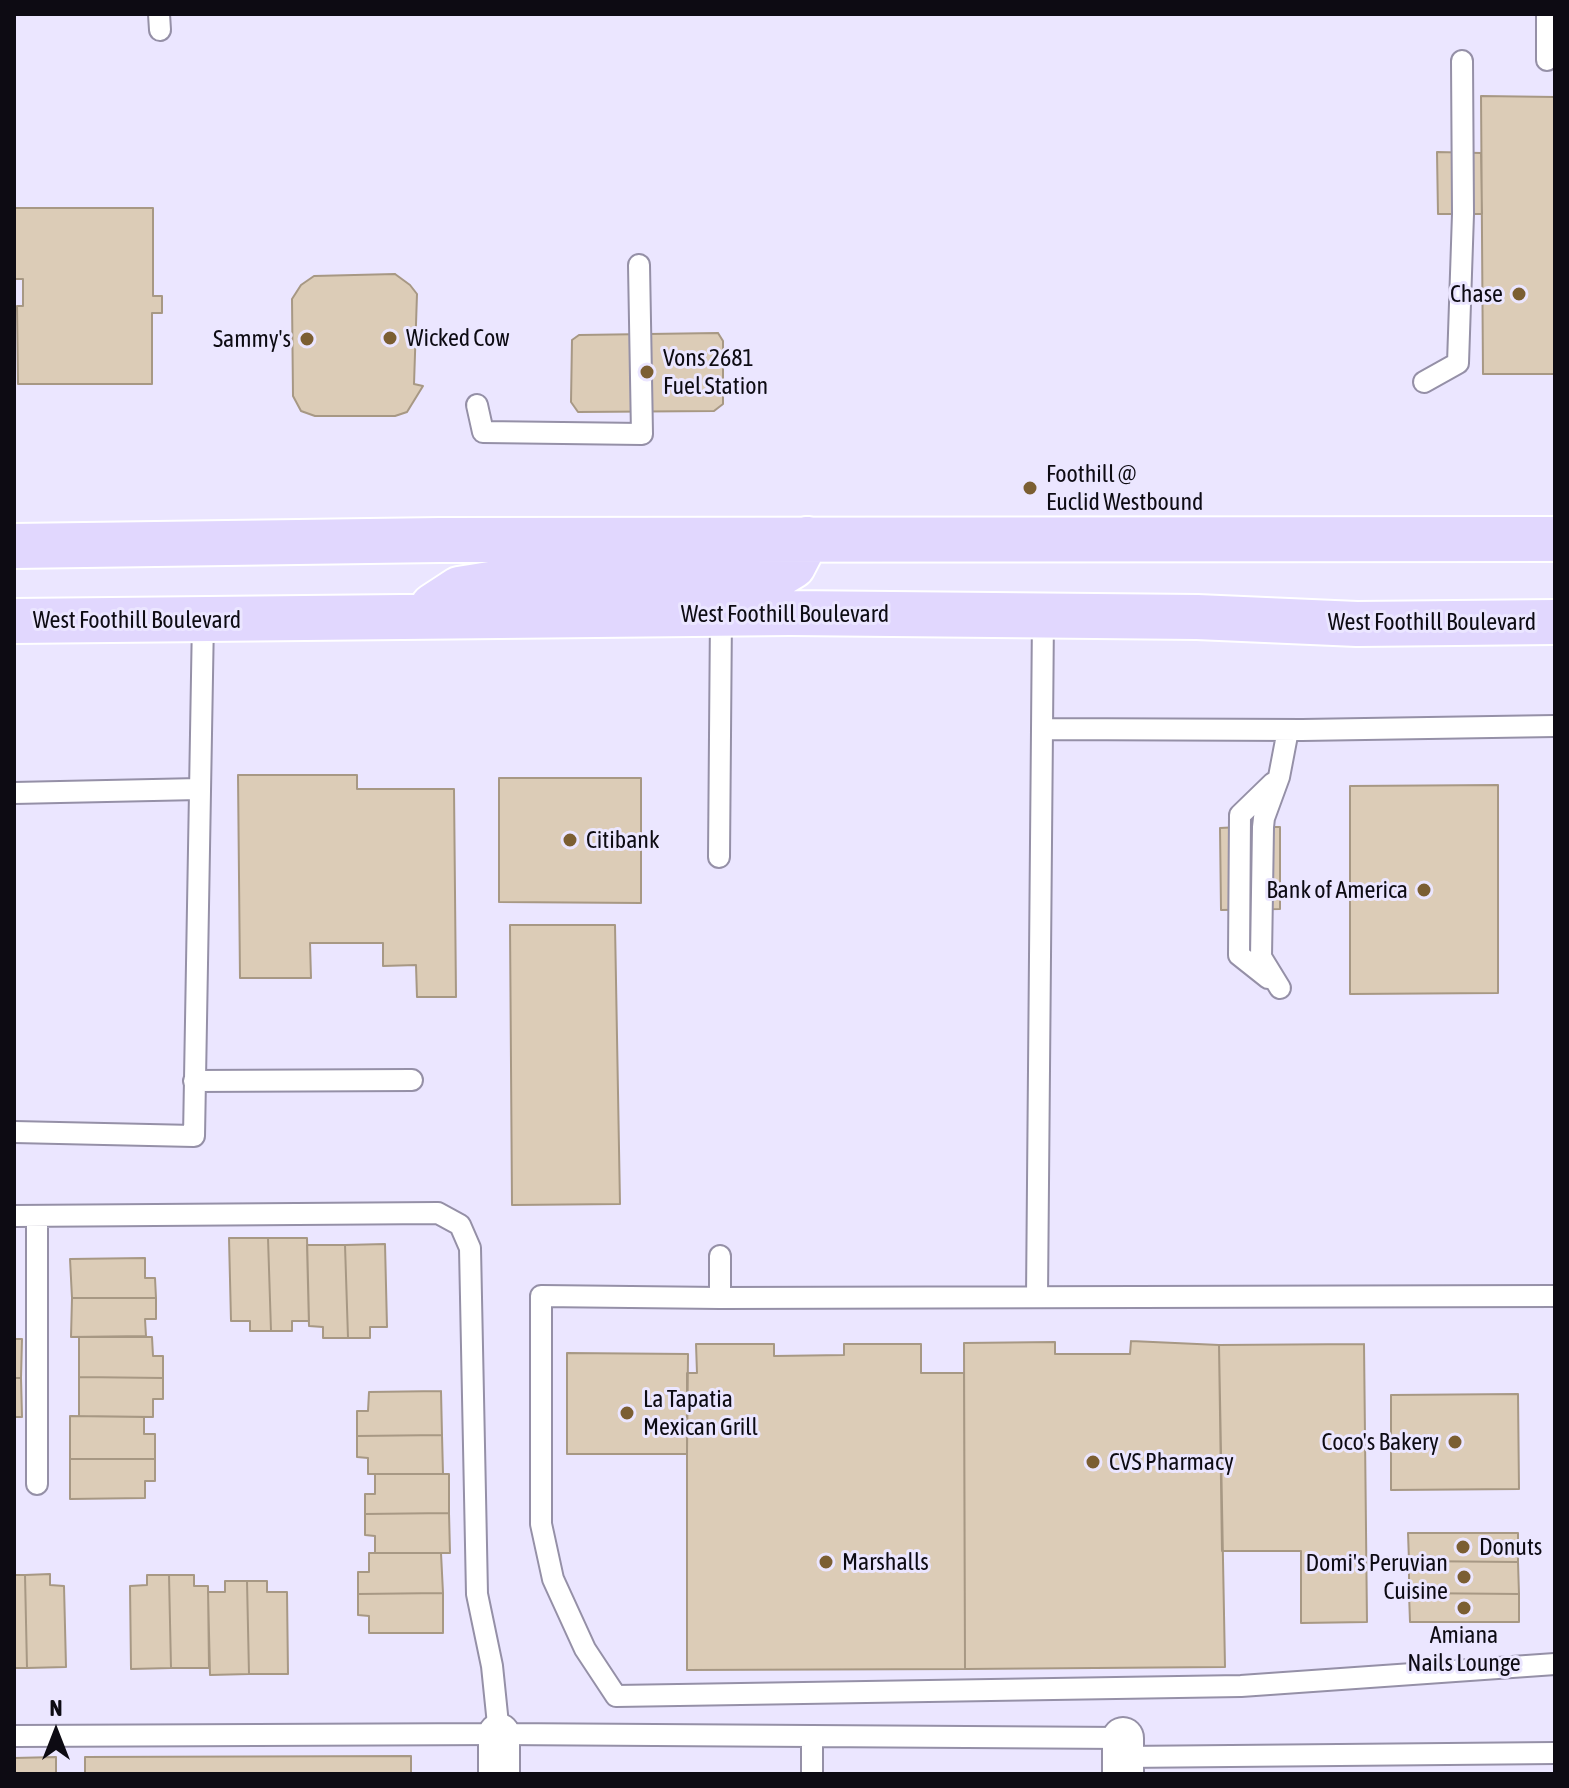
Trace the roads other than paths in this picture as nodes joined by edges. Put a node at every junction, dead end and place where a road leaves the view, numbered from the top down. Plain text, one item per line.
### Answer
1 (1547, 14) edge
2 (1547, 60) dead end
3 (1462, 61) dead end
4 (639, 265) dead end
5 (1424, 382) dead end
6 (477, 405) dead end
7 (807, 539) junction
8 (1555, 539) edge
9 (14, 546) edge
10 (721, 614) junction
11 (417, 615) junction
12 (1043, 615) junction
13 (203, 619) junction
14 (14, 621) edge
15 (1555, 622) edge
16 (1555, 726) edge
17 (1042, 729) junction
18 (1288, 730) junction
19 (199, 789) junction
20 (14, 793) edge
21 (719, 857) dead end
22 (1280, 988) dead end
23 (412, 1080) dead end
24 (194, 1081) junction
25 (14, 1132) edge
26 (14, 1216) edge
27 (37, 1216) junction
28 (720, 1256) dead end
29 (1037, 1296) junction
30 (1555, 1296) edge
31 (720, 1298) junction
32 (37, 1484) dead end
33 (1555, 1664) edge
34 (499, 1734) junction
35 (14, 1736) edge
36 (812, 1736) junction
37 (1555, 1753) edge
38 (1123, 1756) edge
39 (499, 1774) edge
40 (812, 1774) edge

1 - 2 lane
3 - 5 lane
4 - 6 lane
7 - 8 main road
7 - 9 main road
7 - 11 main road
10 - 11 main road, West Foothill Boulevard
10 - 12 main road, West Foothill Boulevard
10 - 21 lane
11 - 13 main road, West Foothill Boulevard
12 - 15 main road, West Foothill Boulevard
12 - 17 lane
13 - 14 main road, West Foothill Boulevard
13 - 19 lane
16 - 18 lane
17 - 18 lane
17 - 29 lane
18 - 22 lane
19 - 20 lane
19 - 24 lane
23 - 24 lane
24 - 25 lane
26 - 27 lane
27 - 32 lane
27 - 34 lane
28 - 31 lane
29 - 30 lane
29 - 31 lane
31 - 33 lane
34 - 35 lane
34 - 36 lane
34 - 39 street
36 - 38 lane
36 - 40 lane
37 - 38 lane

